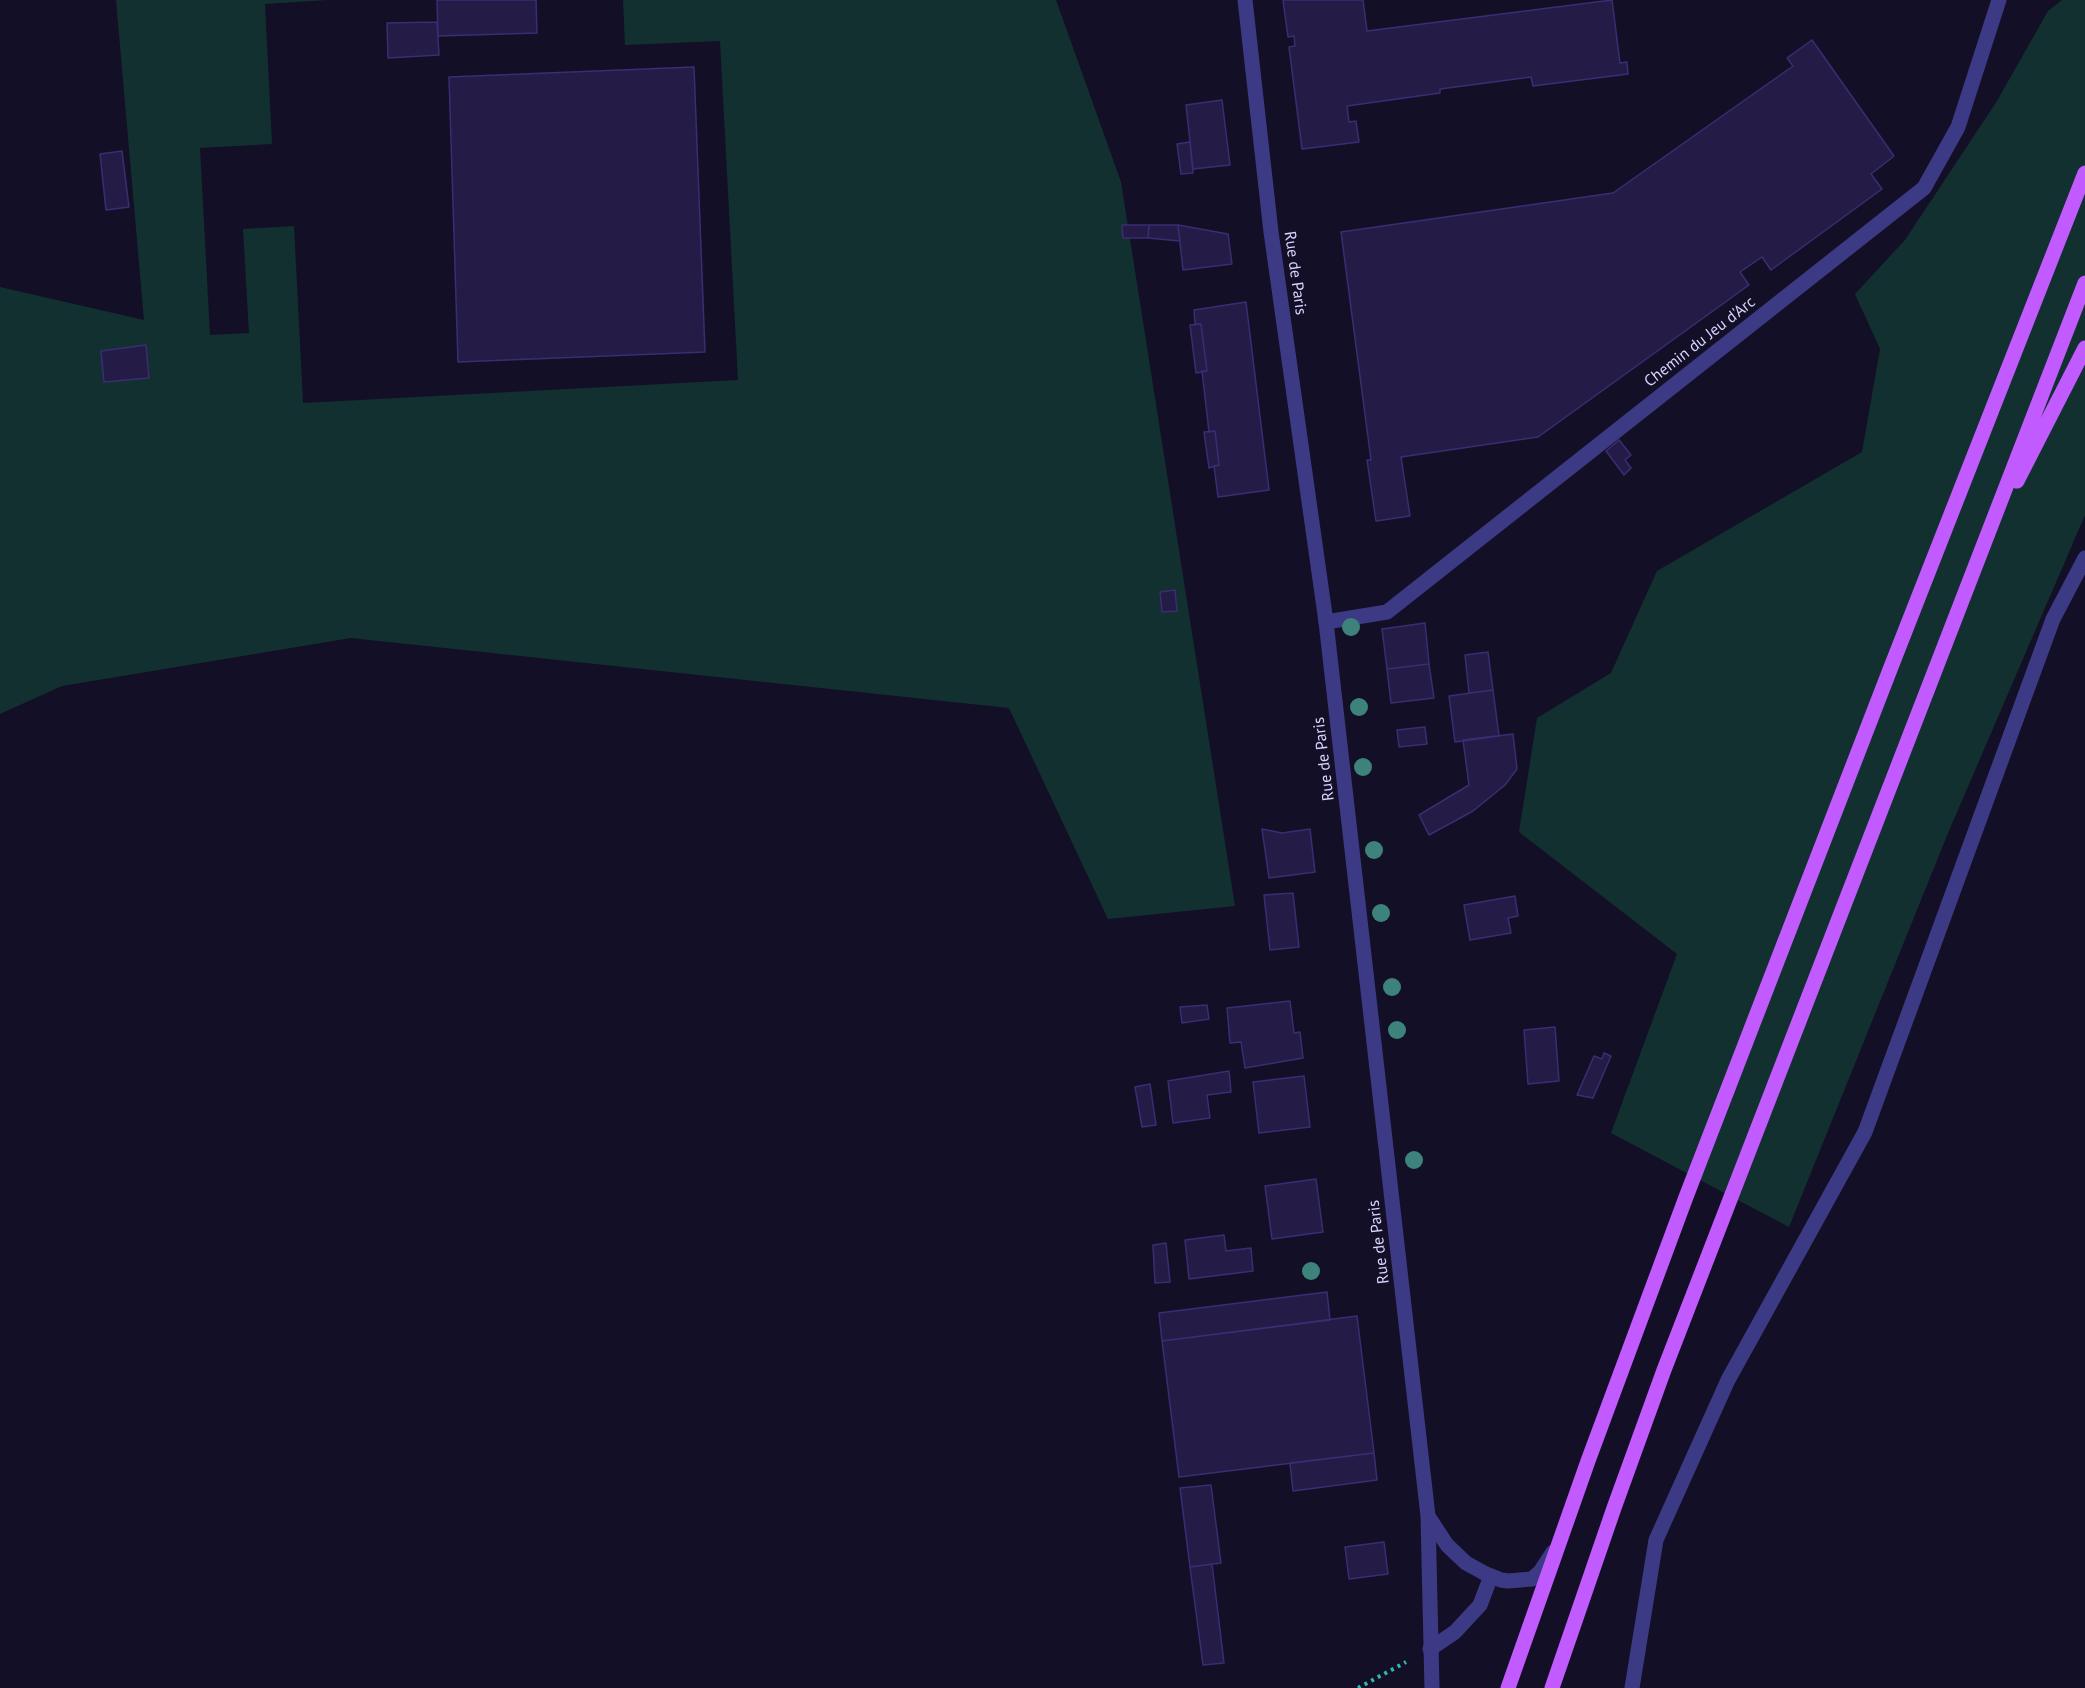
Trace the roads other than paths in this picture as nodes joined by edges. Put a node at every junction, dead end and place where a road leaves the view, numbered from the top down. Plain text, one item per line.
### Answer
1 (1245, 0) edge
2 (1999, 0) edge
3 (2085, 173) edge
4 (2085, 283) edge
5 (2085, 348) edge
6 (1979, 556) junction
7 (2085, 558) edge
8 (1326, 622) junction
9 (1428, 1516) junction
10 (1557, 1547) junction
11 (1491, 1576) junction
12 (1431, 1649) junction
13 (1432, 1688) edge
14 (1509, 1688) edge
15 (1552, 1688) edge
16 (1632, 1688) edge

1 - 8 street, Rue de Paris
2 - 8 street, Chemin du Jeu d'Arc
3 - 10 main road
4 - 6 main road
5 - 6 main road
6 - 15 main road
7 - 16 street
8 - 9 street, Rue de Paris
9 - 11 street, Rue de Paris
9 - 12 street, Rue de Paris
10 - 11 street, Rue de Paris
10 - 14 main road
11 - 12 street
12 - 13 street, Rue de Paris

